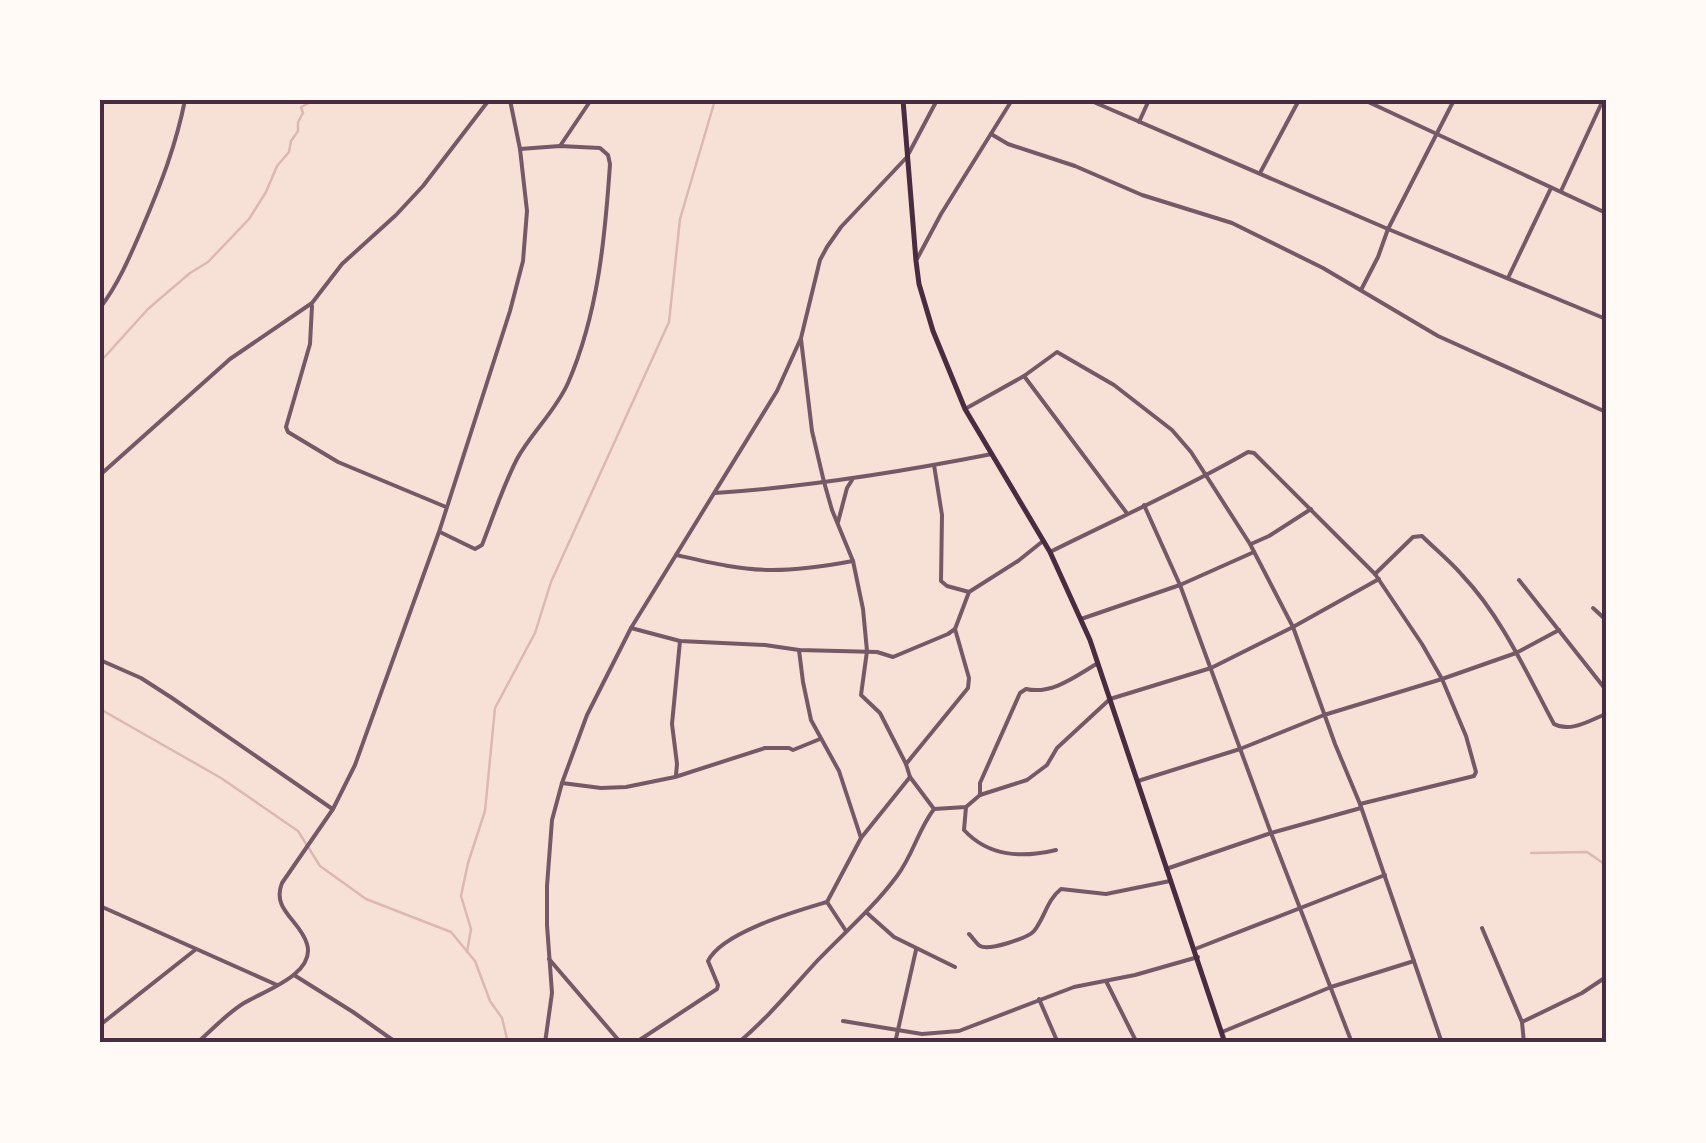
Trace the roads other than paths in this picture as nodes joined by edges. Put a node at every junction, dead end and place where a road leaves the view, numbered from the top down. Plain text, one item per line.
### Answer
1 (186, 100) edge
2 (510, 100) edge
3 (591, 100) edge
4 (902, 100) edge
5 (937, 100) edge
6 (1012, 100) edge
7 (1089, 100) edge
8 (1148, 100) edge
9 (1299, 100) edge
10 (1364, 100) edge
11 (1454, 100) edge
12 (486, 101) edge
13 (1604, 101) edge
14 (1140, 122) junction
15 (992, 134) junction
16 (1438, 135) junction
17 (560, 146) junction
18 (520, 149) junction
19 (907, 157) junction
20 (1260, 173) junction
21 (1552, 186) junction
22 (1560, 191) junction
23 (1606, 213) edge
24 (1388, 229) junction
25 (916, 261) junction
26 (1508, 278) junction
27 (1361, 290) junction
28 (312, 303) junction
29 (100, 308) edge
30 (1606, 319) edge
31 (801, 338) junction
32 (1024, 376) junction
33 (966, 409) junction
34 (1606, 412) edge
35 (993, 454) junction
36 (934, 465) junction
37 (100, 474) edge
38 (1207, 476) junction
39 (852, 480) junction
40 (824, 482) junction
41 (714, 493) junction
42 (1144, 504) junction
43 (446, 507) junction
44 (1312, 510) junction
45 (1127, 513) junction
46 (838, 522) junction
47 (439, 532) junction
48 (1044, 541) junction
49 (1250, 544) junction
50 (1050, 552) junction
51 (1254, 552) junction
52 (676, 555) junction
53 (853, 562) junction
54 (1377, 576) junction
55 (1519, 580) dead end
56 (1180, 585) junction
57 (969, 592) junction
58 (1593, 608) dead end
59 (1081, 619) junction
60 (1606, 620) edge
61 (1293, 627) junction
62 (631, 628) junction
63 (954, 629) junction
64 (1559, 630) junction
65 (680, 640) junction
66 (800, 650) junction
67 (866, 652) junction
68 (1516, 653) junction
69 (100, 660) edge
70 (1098, 663) junction
71 (1211, 668) junction
72 (1442, 680) junction
73 (1606, 690) edge
74 (1110, 699) junction
75 (1324, 714) junction
76 (1606, 714) edge
77 (820, 738) junction
78 (1240, 750) junction
79 (906, 764) junction
80 (676, 777) junction
81 (910, 777) junction
82 (1138, 781) junction
83 (562, 783) junction
84 (980, 795) junction
85 (1361, 806) junction
86 (966, 807) junction
87 (333, 809) junction
88 (934, 809) junction
89 (1271, 834) junction
90 (862, 838) junction
91 (1056, 850) dead end
92 (1166, 869) junction
93 (1385, 875) junction
94 (1170, 881) junction
95 (827, 902) junction
96 (100, 906) edge
97 (1300, 909) junction
98 (867, 913) junction
99 (1482, 928) dead end
100 (846, 931) junction
101 (970, 934) dead end
102 (195, 950) junction
103 (916, 950) junction
104 (1196, 953) junction
105 (549, 959) junction
106 (1414, 961) junction
107 (956, 967) dead end
108 (294, 975) junction
109 (1606, 977) edge
110 (1106, 981) junction
111 (276, 985) junction
112 (1331, 986) junction
113 (1039, 999) junction
114 (843, 1021) dead end
115 (1522, 1022) junction
116 (100, 1025) edge
117 (897, 1031) junction
118 (1222, 1032) junction
119 (197, 1043) edge
120 (398, 1043) edge
121 (545, 1043) edge
122 (621, 1043) edge
123 (635, 1043) edge
124 (738, 1043) edge
125 (895, 1043) edge
126 (1058, 1043) edge
127 (1137, 1043) edge
128 (1226, 1043) edge
129 (1352, 1043) edge
130 (1442, 1043) edge
131 (1524, 1043) edge

1 - 29 street
2 - 18 street
3 - 17 street
4 - 19 main road
5 - 19 street
6 - 15 street
7 - 14 street
8 - 14 street
9 - 20 street
10 - 16 street
11 - 16 street
12 - 28 street
13 - 22 street
14 - 20 street
15 - 25 street
15 - 27 street
16 - 21 street
16 - 24 street
17 - 18 street
17 - 47 street
18 - 43 street
19 - 25 main road
19 - 31 street
20 - 24 street
21 - 22 street
21 - 26 street
22 - 23 street
24 - 26 street
24 - 27 street
25 - 33 main road
26 - 30 street
27 - 34 street
28 - 37 street
28 - 43 street
31 - 40 street
31 - 41 street
32 - 33 street
32 - 38 street
32 - 45 street
33 - 35 main road
35 - 36 street
35 - 48 main road
36 - 39 street
36 - 57 street
38 - 42 street
38 - 44 street
38 - 49 street
39 - 40 street
39 - 46 street
40 - 41 street
40 - 46 street
41 - 52 street
42 - 45 street
42 - 56 street
43 - 47 street
44 - 49 street
44 - 54 street
45 - 50 street
46 - 53 street
47 - 87 street
48 - 50 main road
48 - 57 street
49 - 51 street
50 - 59 main road
51 - 56 street
51 - 61 street
52 - 53 street
52 - 62 street
53 - 67 street
54 - 61 street
54 - 68 street
54 - 72 street
55 - 64 street
56 - 59 street
56 - 71 street
57 - 63 street
58 - 60 street
59 - 70 main road
61 - 71 street
61 - 75 street
62 - 65 street
62 - 83 street
63 - 67 street
63 - 79 street
64 - 68 street
64 - 73 street
65 - 66 street
65 - 80 street
66 - 67 street
66 - 77 street
67 - 79 street
68 - 72 street
68 - 76 street
69 - 87 street
70 - 74 main road
70 - 84 street
71 - 74 street
71 - 78 street
72 - 75 street
72 - 85 street
74 - 82 main road
74 - 84 street
75 - 78 street
75 - 85 street
77 - 80 street
77 - 90 street
78 - 82 street
78 - 89 street
79 - 81 street
80 - 83 street
81 - 88 street
81 - 90 street
82 - 92 main road
83 - 105 street
84 - 86 street
85 - 89 street
85 - 93 street
86 - 88 street
86 - 91 street
87 - 108 street
88 - 98 street
89 - 92 street
89 - 97 street
90 - 95 street
92 - 94 main road
93 - 97 street
93 - 106 street
94 - 101 street
94 - 104 main road
95 - 100 street
95 - 123 street
96 - 102 street
97 - 104 street
97 - 112 street
98 - 100 street
98 - 103 street
99 - 115 street
100 - 124 street
102 - 111 street
102 - 116 street
103 - 107 street
103 - 117 street
104 - 110 street
104 - 118 main road
105 - 121 street
105 - 122 street
106 - 112 street
106 - 130 street
108 - 111 street
108 - 120 street
109 - 115 street
110 - 113 street
110 - 127 street
111 - 119 street
112 - 118 street
112 - 129 street
113 - 117 street
113 - 126 street
114 - 117 street
115 - 131 street
117 - 125 street
118 - 128 main road

